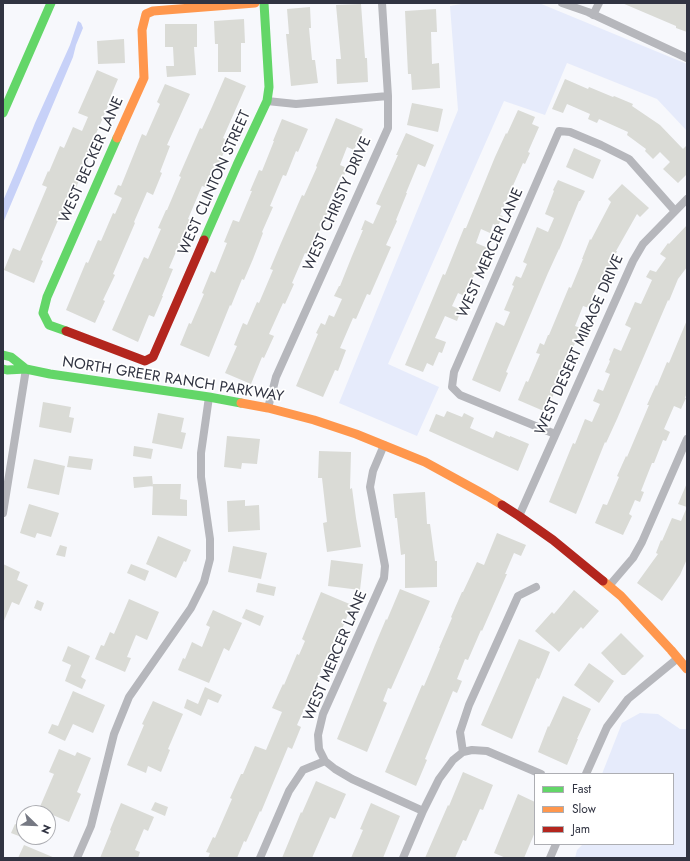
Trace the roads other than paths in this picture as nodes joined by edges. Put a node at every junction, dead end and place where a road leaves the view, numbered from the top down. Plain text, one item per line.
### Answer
1 (51, 3) edge
2 (255, 3) edge
3 (264, 3) edge
4 (382, 3) edge
5 (562, 3) edge
6 (599, 3) edge
7 (594, 15) junction
8 (687, 58) edge
9 (388, 96) junction
10 (267, 101) junction
11 (3, 113) edge
12 (687, 199) edge
13 (675, 211) junction
14 (3, 355) edge
15 (145, 362) joint
16 (3, 369) edge
17 (26, 369) junction
18 (209, 397) junction
19 (268, 408) junction
20 (556, 434) junction
21 (687, 439) edge
22 (384, 445) junction
23 (3, 513) edge
24 (519, 516) junction
25 (609, 586) junction
26 (536, 588) dead end
27 (678, 658) junction
28 (687, 670) edge
29 (463, 752) junction
30 (325, 761) junction
31 (538, 773) edge
32 (586, 773) edge
33 (423, 811) junction
34 (556, 845) edge
35 (77, 858) edge
36 (260, 858) edge
37 (403, 858) edge
38 (550, 858) edge

1 - 11 street
2 - 15 street, WEST BECKER LANE
3 - 10 street, WEST CLINTON STREET
4 - 9 street, WEST CHRISTY DRIVE
5 - 7 street
6 - 7 street
7 - 8 street
9 - 10 street
9 - 19 street, WEST CHRISTY DRIVE
10 - 15 street, WEST CLINTON STREET
12 - 13 street, WEST DESERT MIRAGE DRIVE
13 - 20 street, WEST DESERT MIRAGE DRIVE
13 - 20 street, WEST MERCER LANE
14 - 17 street, NORTH GREER RANCH PARKWAY
16 - 17 street, NORTH GREER RANCH PARKWAY
17 - 18 street, NORTH GREER RANCH PARKWAY
17 - 23 street
18 - 19 street, NORTH GREER RANCH PARKWAY
18 - 35 street
19 - 22 street, NORTH GREER RANCH PARKWAY
20 - 24 street, WEST DESERT MIRAGE DRIVE
21 - 25 street
22 - 24 street, NORTH GREER RANCH PARKWAY
22 - 30 street, WEST MERCER LANE
24 - 25 street, NORTH GREER RANCH PARKWAY
25 - 27 street, NORTH GREER RANCH PARKWAY
26 - 29 street
27 - 28 street, NORTH GREER RANCH PARKWAY
27 - 32 street
29 - 31 street
29 - 33 street
30 - 33 street
30 - 36 street
33 - 37 street
34 - 38 street

